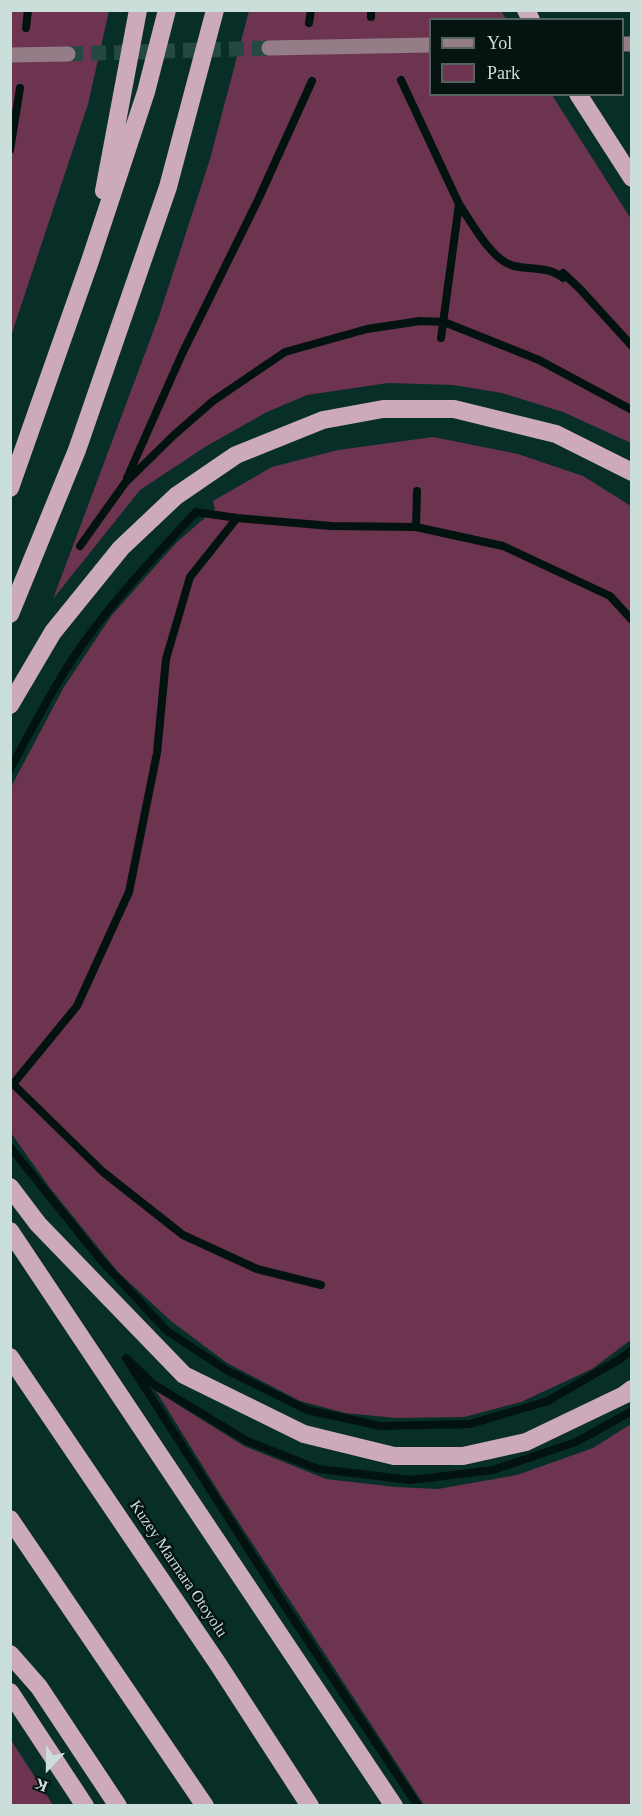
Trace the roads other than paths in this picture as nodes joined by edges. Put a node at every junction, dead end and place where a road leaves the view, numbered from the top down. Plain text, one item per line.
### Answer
1 (138, 10) edge
2 (167, 10) edge
3 (215, 10) edge
4 (429, 45) edge
5 (269, 48) tunnel mouth
6 (68, 54) tunnel mouth
7 (10, 55) edge
8 (579, 96) edge
9 (632, 178) edge
10 (90, 261) junction
11 (632, 472) edge
12 (10, 488) edge
13 (10, 614) edge
14 (10, 705) edge
15 (10, 1187) edge
16 (10, 1231) edge
17 (10, 1357) edge
18 (632, 1389) edge
19 (10, 1519) edge
20 (10, 1654) edge
21 (10, 1692) edge
22 (84, 1806) edge
23 (117, 1806) edge
24 (205, 1806) edge
25 (310, 1806) edge
26 (394, 1806) edge

1 - 10 highway
2 - 10 highway
3 - 13 highway
4 - 5 street
6 - 7 street
8 - 9 highway
10 - 12 highway
11 - 14 highway
15 - 18 highway
16 - 26 highway
17 - 25 highway, Kuzey Marmara Otoyolu
19 - 24 highway
20 - 23 highway
21 - 22 highway

